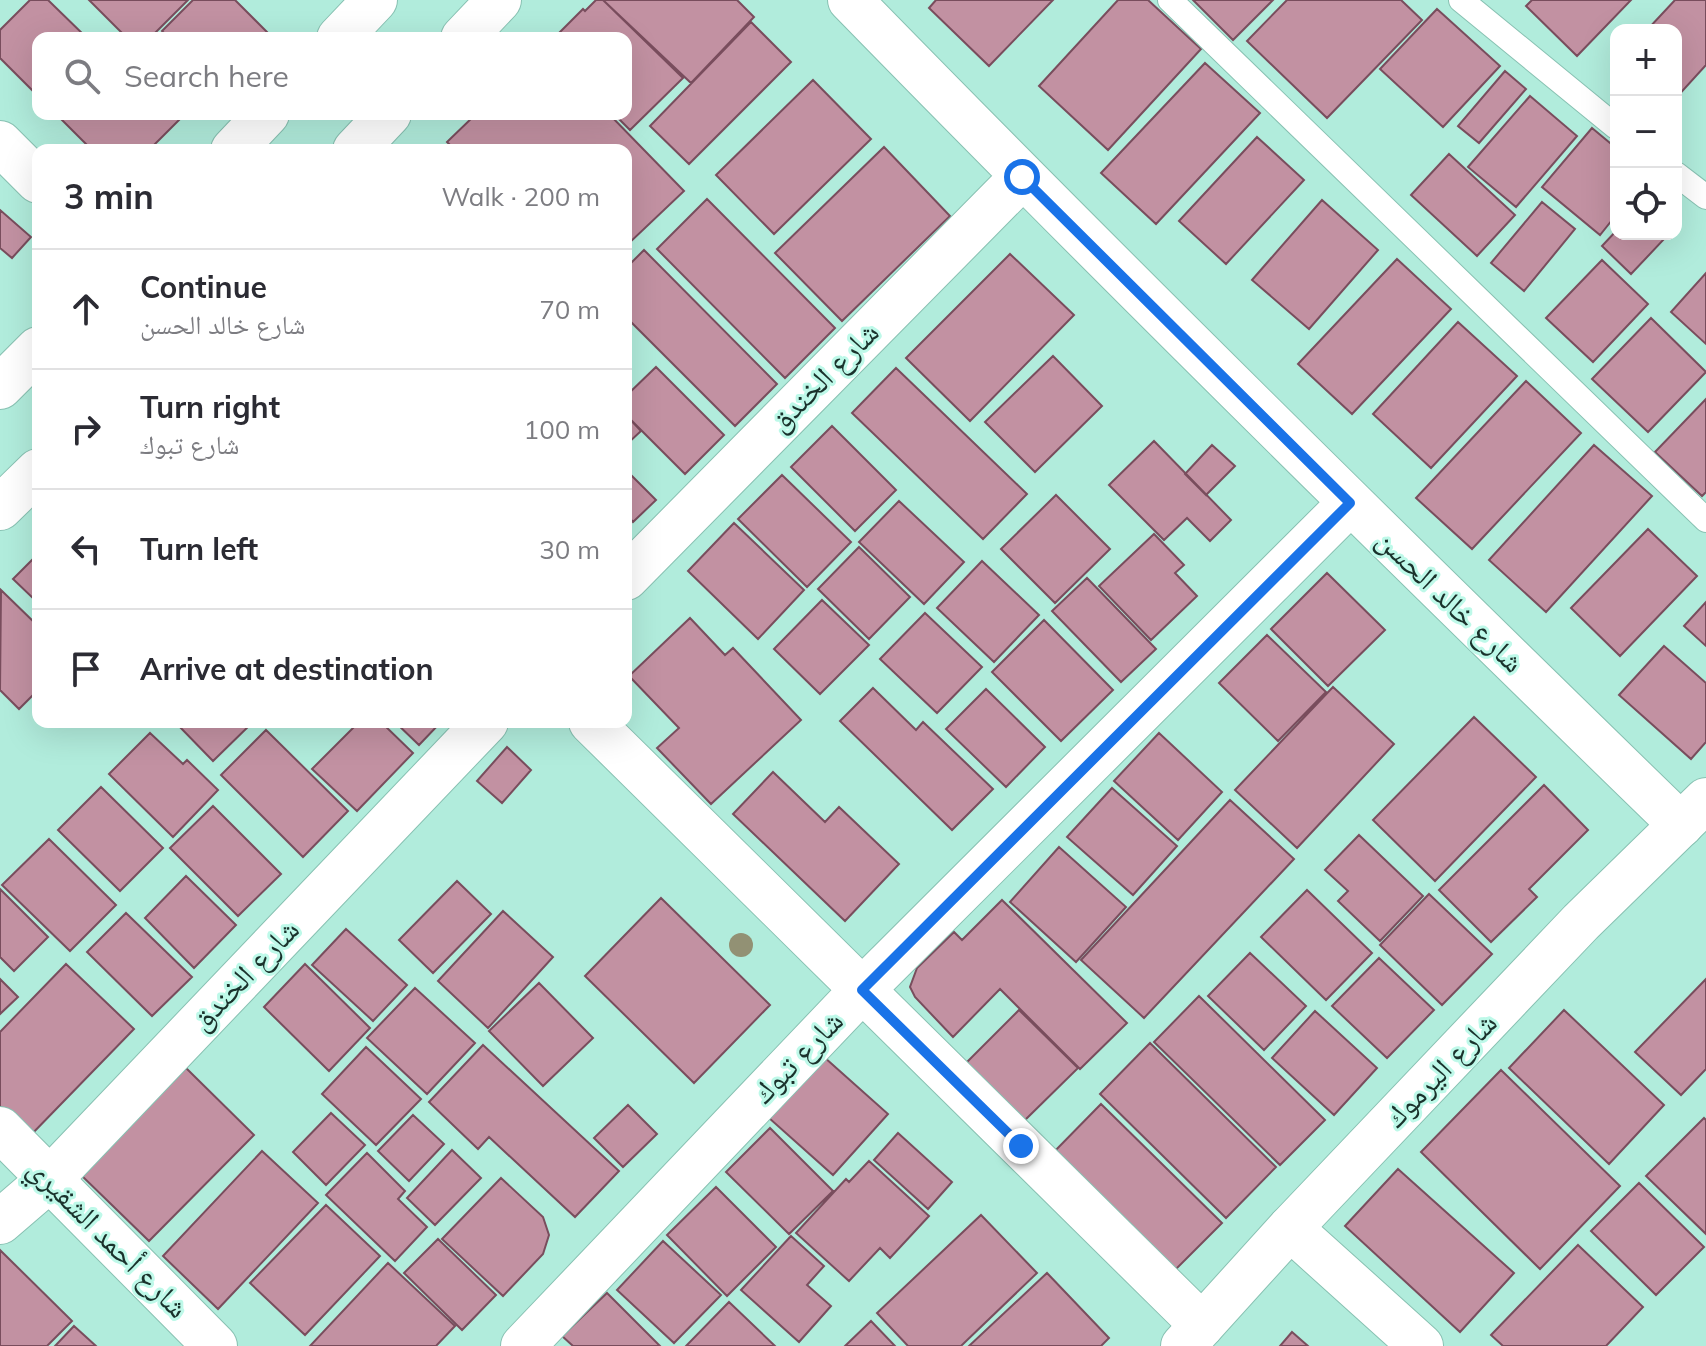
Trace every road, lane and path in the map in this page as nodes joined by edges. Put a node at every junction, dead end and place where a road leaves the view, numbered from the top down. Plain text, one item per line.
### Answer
1 (375, 0) edge
2 (499, 0) edge
3 (850, 0) edge
4 (1170, 0) edge
5 (1461, 0) edge
6 (345, 32) edge
7 (469, 32) edge
8 (261, 120) edge
9 (383, 120) edge
10 (1610, 122) edge
11 (0, 143) edge
12 (239, 144) edge
13 (361, 144) edge
14 (32, 175) edge
15 (1022, 177) junction
16 (1682, 179) edge
17 (1706, 197) edge
18 (32, 355) edge
19 (0, 387) edge
20 (32, 477) edge
21 (1350, 503) junction
22 (0, 508) edge
23 (1706, 520) edge
24 (632, 572) edge
25 (480, 728) edge
26 (597, 728) edge
27 (1693, 813) edge
28 (862, 990) junction
29 (0, 1129) edge
30 (50, 1179) junction
31 (0, 1222) edge
32 (1290, 1228) junction
33 (1192, 1336) edge
34 (215, 1346) edge
35 (523, 1346) edge
36 (1421, 1346) edge

1 - 6 street
2 - 7 street
3 - 15 street, شارع خالد الحسن
4 - 23 lane
5 - 10 lane
8 - 12 street
9 - 13 street
11 - 14 street
15 - 21 street, شارع خالد الحسن
15 - 24 street, شارع الخندق
16 - 17 lane
18 - 19 street
20 - 22 street
21 - 27 street, شارع خالد الحسن
21 - 28 street, شارع تبوك
25 - 30 street, شارع الخندق
26 - 28 street
27 - 32 street, شارع اليرموك
28 - 33 street
28 - 35 street, شارع تبوك
29 - 30 street, شارع أحمد الشقيري
30 - 31 street, شارع الخندق
30 - 34 street, شارع أحمد الشقيري
32 - 33 street, شارع اليرموك
32 - 36 street

